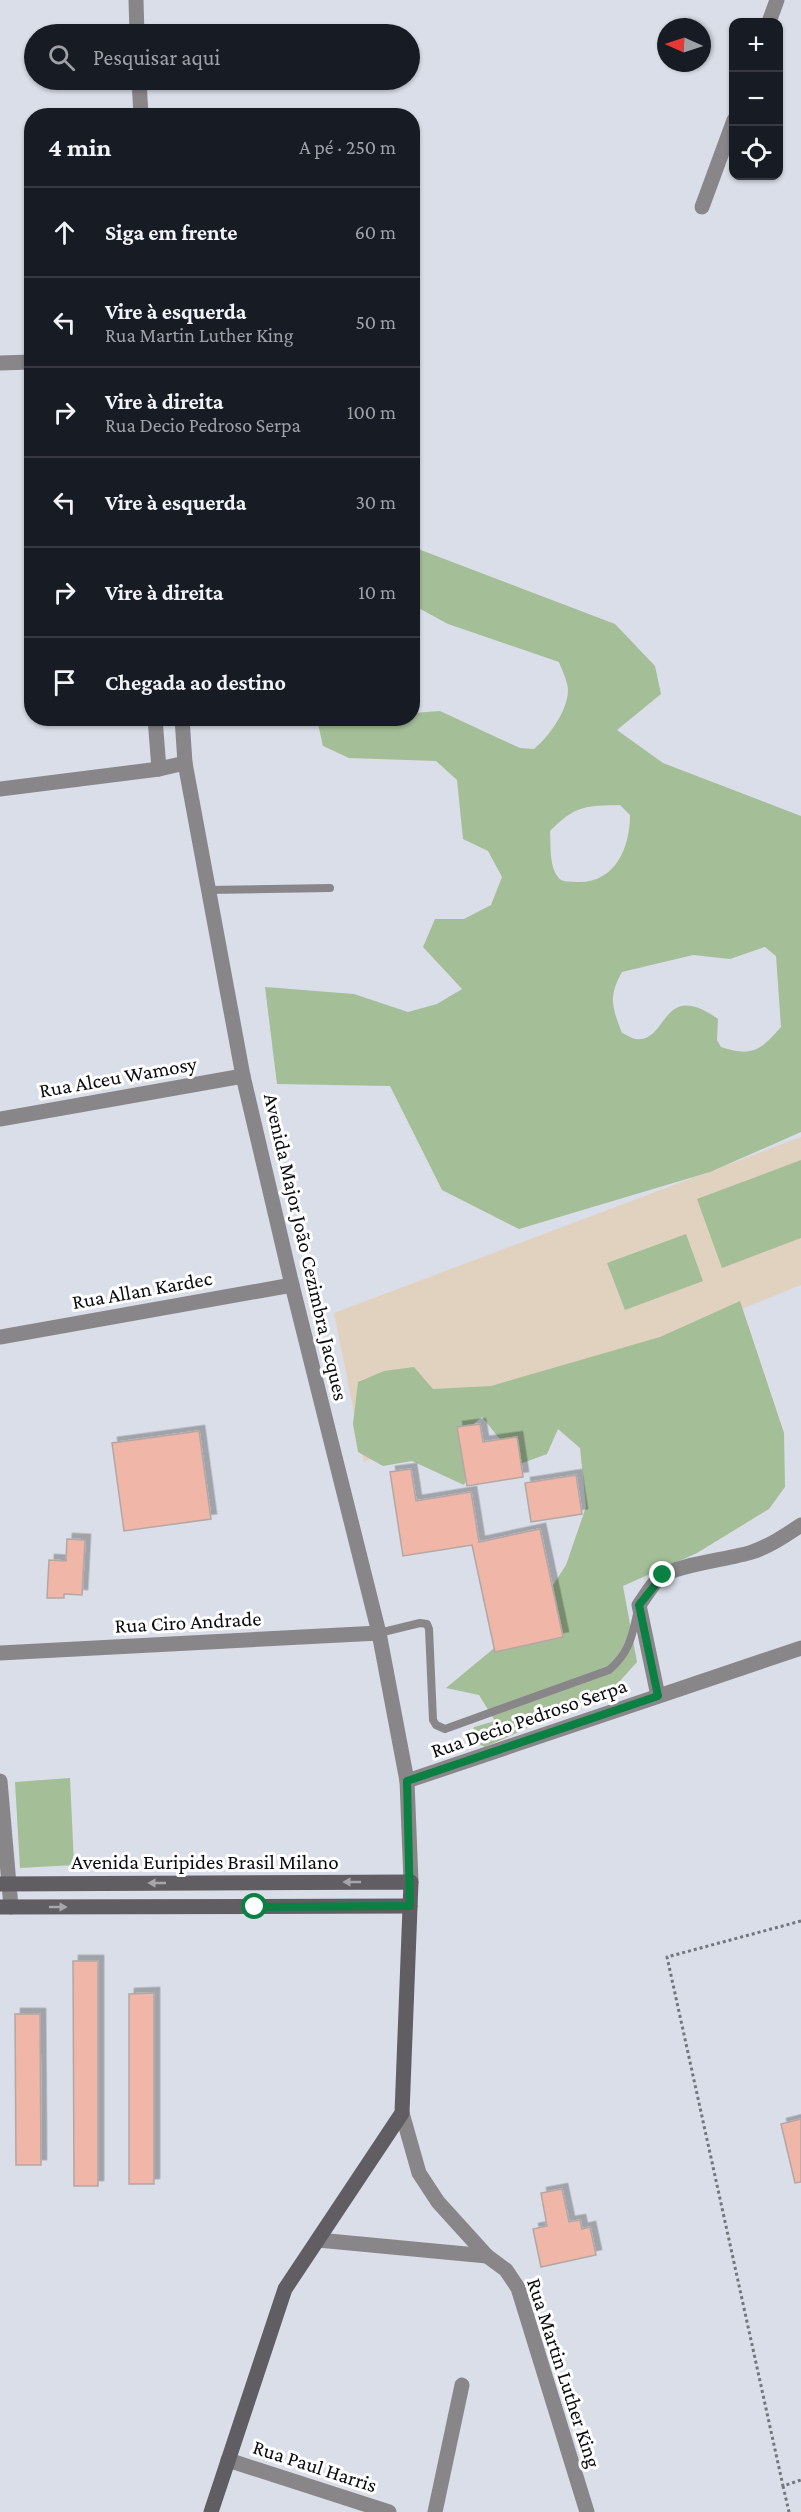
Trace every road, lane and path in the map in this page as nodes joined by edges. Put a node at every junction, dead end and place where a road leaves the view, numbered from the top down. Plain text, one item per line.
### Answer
1 (136, 0) edge
2 (777, 0) edge
3 (770, 18) edge
4 (137, 24) edge
5 (140, 90) edge
6 (141, 108) edge
7 (732, 126) edge
8 (702, 207) dead end
9 (24, 362) edge
10 (0, 363) edge
11 (156, 726) edge
12 (183, 726) edge
13 (185, 763) junction
14 (159, 768) junction
15 (0, 786) edge
16 (330, 888) dead end
17 (207, 890) junction
18 (243, 1076) junction
19 (0, 1119) edge
20 (292, 1285) junction
21 (0, 1337) edge
22 (801, 1525) edge
23 (639, 1605) junction
24 (379, 1633) junction
25 (801, 1648) edge
26 (0, 1653) edge
27 (658, 1696) junction
28 (0, 1781) edge
29 (407, 1781) junction
30 (411, 1882) junction
31 (5, 1883) edge
32 (86, 1883) junction
33 (254, 1883) junction
34 (410, 1906) junction
35 (5, 1907) edge
36 (85, 1907) junction
37 (255, 1907) junction
38 (801, 1921) edge
39 (402, 2113) junction
40 (318, 2240) junction
41 (488, 2256) junction
42 (462, 2385) dead end
43 (228, 2460) junction
44 (801, 2480) edge
45 (783, 2486) junction
46 (211, 2512) edge
47 (389, 2512) edge
48 (435, 2512) edge
49 (587, 2512) edge
50 (789, 2512) edge

1 - 4 street
2 - 3 street
5 - 6 street
7 - 8 street
9 - 10 street
11 - 14 street
12 - 13 street, Avenida Major João Cezimbra Jacques
13 - 14 street
13 - 17 street, Avenida Major João Cezimbra Jacques
14 - 15 street
16 - 17 lane
17 - 18 street, Avenida Major João Cezimbra Jacques
18 - 19 street, Rua Alceu Wamosy
18 - 20 street, Avenida Major João Cezimbra Jacques
20 - 21 street, Rua Allan Kardec
20 - 24 street, Avenida Major João Cezimbra Jacques
22 - 23 street
23 - 24 lane
23 - 27 street
24 - 26 street, Rua Ciro Andrade
24 - 29 street, Avenida Major João Cezimbra Jacques
25 - 27 street, Rua Decio Pedroso Serpa
27 - 29 street, Rua Decio Pedroso Serpa
28 - 31 street
29 - 30 street, Rua Martin Luther King
30 -> 33 main road, Avenida Euripides Brasil Milano
30 - 34 main road, Rua Martin Luther King
31 - 32 main road, Avenida Euripides Brasil Milano
31 - 35 street
33 -> 32 main road, Avenida Euripides Brasil Milano
32 - 36 main road
33 - 37 main road
34 - 37 main road
34 - 39 main road, Rua Martin Luther King
35 -> 36 main road
36 - 37 main road
38 - 45 path
39 - 40 main road
39 - 41 street, Rua Martin Luther King
40 - 41 street
40 - 43 main road
41 - 49 street, Rua Martin Luther King
42 - 48 street
43 - 46 main road
43 - 47 street, Rua Paul Harris
44 - 45 path
45 - 50 path

